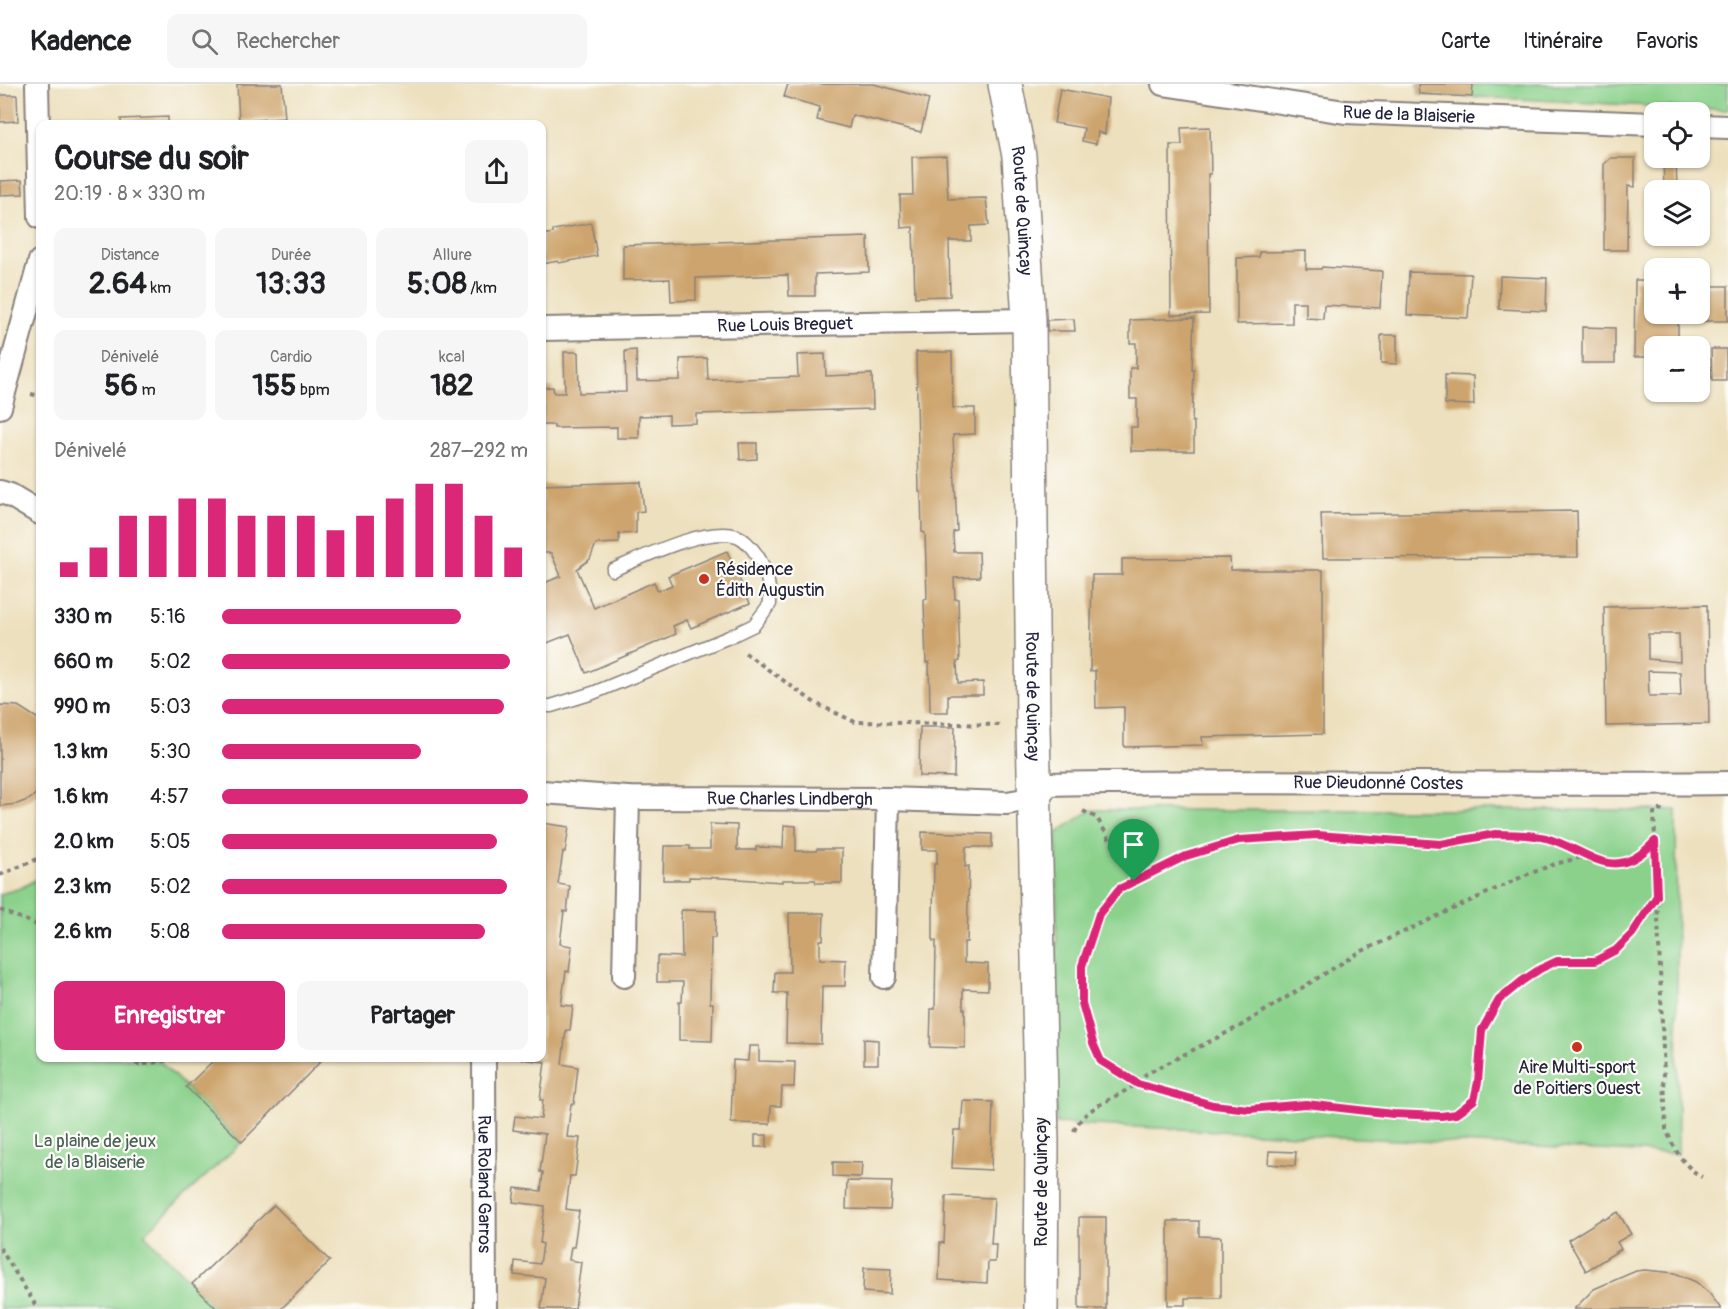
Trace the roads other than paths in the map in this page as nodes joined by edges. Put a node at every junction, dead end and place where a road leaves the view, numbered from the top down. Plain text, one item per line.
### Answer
1 (37, 84) edge
2 (1005, 84) edge
3 (1163, 84) edge
4 (38, 120) edge
5 (1644, 124) edge
6 (1710, 126) edge
7 (1728, 127) edge
8 (36, 274) edge
9 (1029, 320) junction
10 (546, 329) edge
11 (3, 383) edge
12 (0, 407) edge
13 (0, 492) edge
14 (36, 511) edge
15 (613, 570) dead end
16 (546, 705) edge
17 (1728, 783) edge
18 (546, 792) edge
19 (628, 798) junction
20 (1036, 798) junction
21 (888, 799) junction
22 (624, 976) dead end
23 (884, 977) dead end
24 (483, 1062) edge
25 (485, 1309) edge
26 (1041, 1309) edge

1 - 4 street
2 - 9 street, Route de Quinçay
3 - 5 street, Rue de la Blaiserie
6 - 7 street
8 - 11 street
9 - 10 street, Rue Louis Breguet
9 - 20 street, Route de Quinçay
11 - 12 street
13 - 14 street
15 - 16 lane
17 - 20 street, Rue Dieudonné Costes
18 - 19 street, Rue Charles Lindbergh
19 - 21 street, Rue Charles Lindbergh
19 - 22 street
20 - 21 street, Rue Charles Lindbergh
20 - 26 street, Route de Quinçay
21 - 23 street
24 - 25 street, Rue Roland Garros

